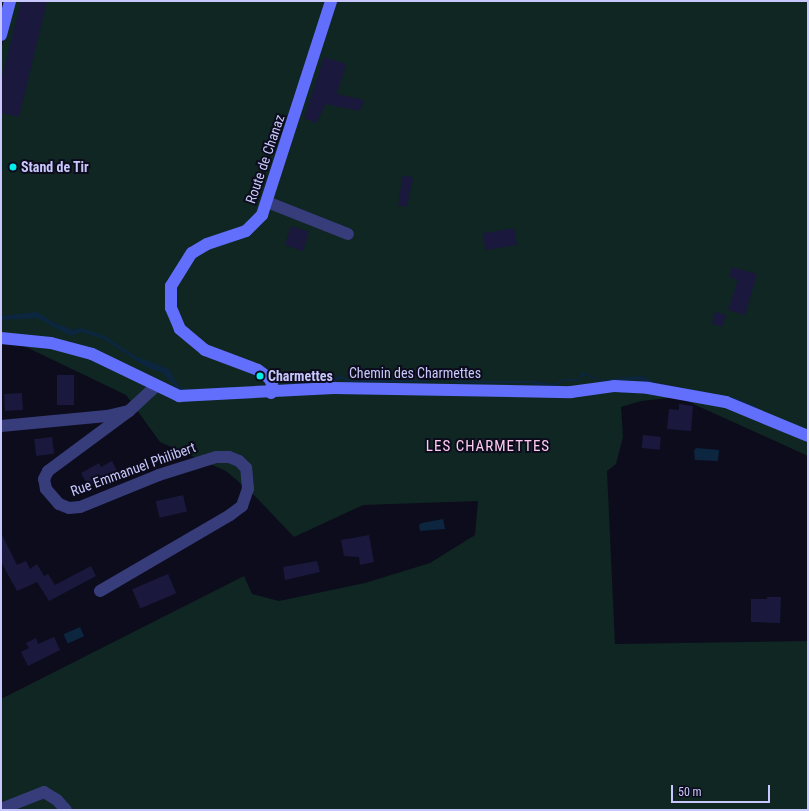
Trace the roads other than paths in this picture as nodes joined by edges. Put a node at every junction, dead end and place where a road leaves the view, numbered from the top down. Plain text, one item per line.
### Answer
1 (10, 1) edge
2 (331, 1) edge
3 (1, 35) edge
4 (267, 202) junction
5 (348, 234) dead end
6 (1, 338) edge
7 (156, 386) junction
8 (271, 388) junction
9 (129, 410) junction
10 (1, 426) edge
11 (808, 436) edge
12 (100, 591) dead end
13 (1, 809) edge
14 (66, 810) edge

1 - 3 street
2 - 4 street, Route de Chanaz
4 - 5 street
4 - 8 street, Route de Chanaz
6 - 7 street, Chemin des Charmettes
7 - 8 street, Chemin des Charmettes
7 - 9 street
8 - 11 street, Chemin des Charmettes
9 - 10 street
9 - 12 street, Rue Emmanuel Philibert
13 - 14 street

